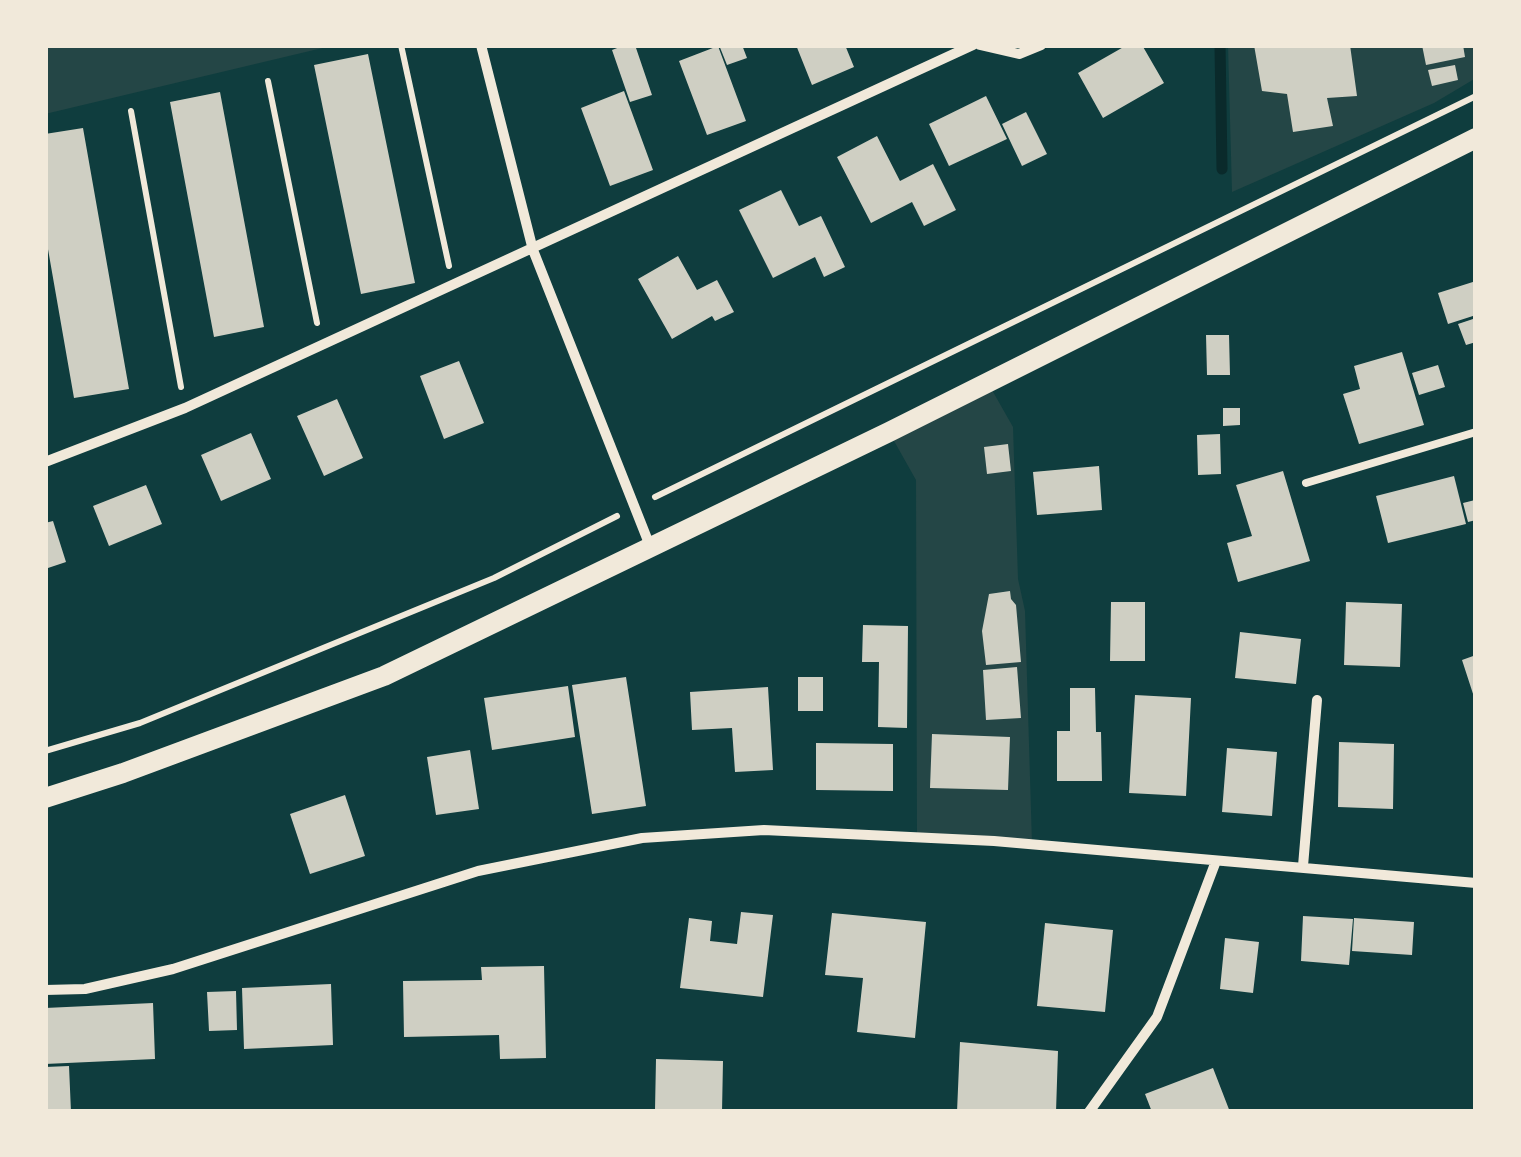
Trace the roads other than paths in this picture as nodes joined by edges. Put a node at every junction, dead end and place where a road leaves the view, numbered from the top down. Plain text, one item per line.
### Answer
1 (481, 45) edge
2 (977, 45) edge
3 (1041, 45) edge
4 (1476, 138) edge
5 (533, 250) junction
6 (1476, 432) edge
7 (45, 462) edge
8 (1306, 483) dead end
9 (650, 546) junction
10 (1317, 700) dead end
11 (45, 798) edge
12 (1216, 861) junction
13 (1303, 866) junction
14 (1476, 884) edge
15 (45, 990) edge
16 (1089, 1112) edge

1 - 5 street
2 - 3 street
2 - 5 street
4 - 9 main road
5 - 7 street
5 - 9 street
6 - 8 lane
9 - 11 main road
10 - 13 street
12 - 13 street
12 - 15 street
12 - 16 street
13 - 14 street

